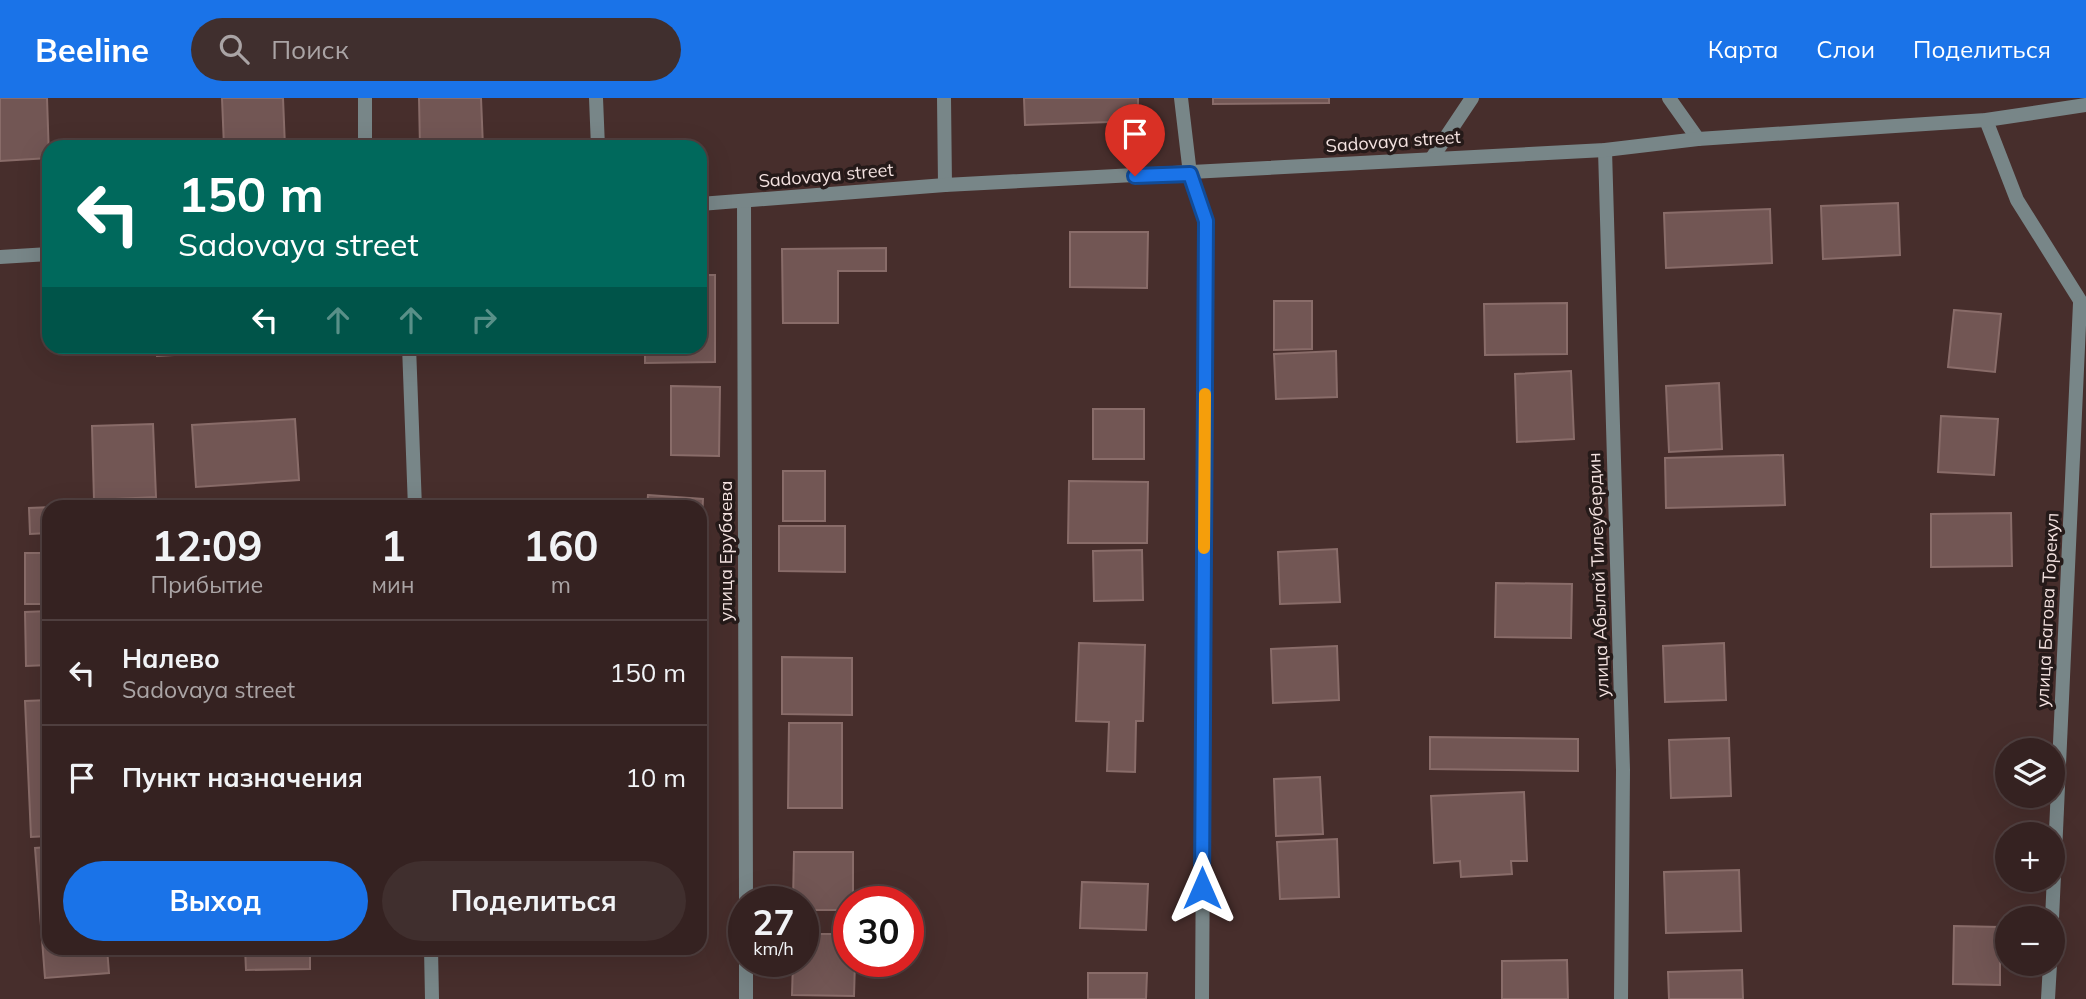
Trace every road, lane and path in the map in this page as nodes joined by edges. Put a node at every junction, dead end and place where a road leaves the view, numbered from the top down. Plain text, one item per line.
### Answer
1 (365, 98) edge
2 (596, 98) edge
3 (944, 98) edge
4 (1181, 98) edge
5 (1472, 98) edge
6 (1669, 98) edge
7 (2086, 105) edge
8 (1986, 120) junction
9 (1698, 139) junction
10 (365, 140) edge
11 (598, 140) edge
12 (1605, 150) junction
13 (1432, 158) junction
14 (1190, 174) junction
15 (945, 184) junction
16 (744, 201) junction
17 (707, 204) edge
18 (42, 254) edge
19 (0, 257) edge
20 (2083, 307) edge
21 (409, 354) edge
22 (415, 500) edge
23 (746, 886) edge
24 (2053, 906) edge
25 (431, 955) edge
26 (2049, 976) edge
27 (746, 977) edge
28 (432, 999) edge
29 (746, 999) edge
30 (1202, 999) edge
31 (1620, 999) edge
32 (2048, 999) edge

1 - 10 street
2 - 11 street
3 - 15 street
4 - 14 street
5 - 13 street
6 - 9 street
7 - 8 street, Sadovaya street
8 - 9 street, Sadovaya street
8 - 20 street
9 - 12 street, Sadovaya street
12 - 13 street, Sadovaya street
12 - 31 street, улица Абылай Тилеубердин
13 - 14 street, Sadovaya street
14 - 15 street, Sadovaya street
14 - 30 street
15 - 16 street, Sadovaya street
16 - 17 street, Sadovaya street
16 - 23 street, улица Ерубаева
18 - 19 street
20 - 24 street, улица Багова Торекул
21 - 22 street
25 - 28 street
26 - 32 street
27 - 29 street

